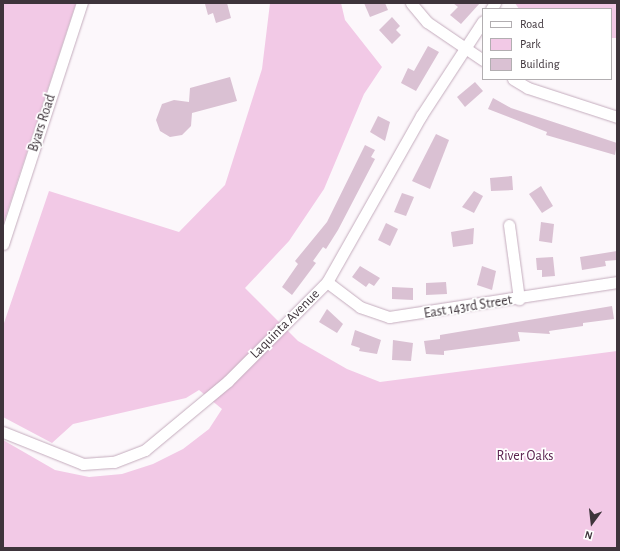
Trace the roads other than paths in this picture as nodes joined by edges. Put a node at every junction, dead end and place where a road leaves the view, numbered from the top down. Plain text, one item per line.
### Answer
1 (82, 3) edge
2 (411, 3) edge
3 (482, 23) edge
4 (465, 49) junction
5 (482, 59) edge
6 (515, 80) edge
7 (617, 117) edge
8 (509, 225) dead end
9 (3, 244) edge
10 (327, 282) junction
11 (617, 282) edge
12 (519, 299) junction
13 (3, 432) edge

1 - 9 street, Byars Road
2 - 4 street
3 - 4 street, Laquinta Avenue
4 - 5 street
4 - 10 street, Laquinta Avenue
6 - 7 street
8 - 12 street
10 - 12 street, East 143rd Street
10 - 13 street, Laquinta Avenue
11 - 12 street, East 143rd Street

